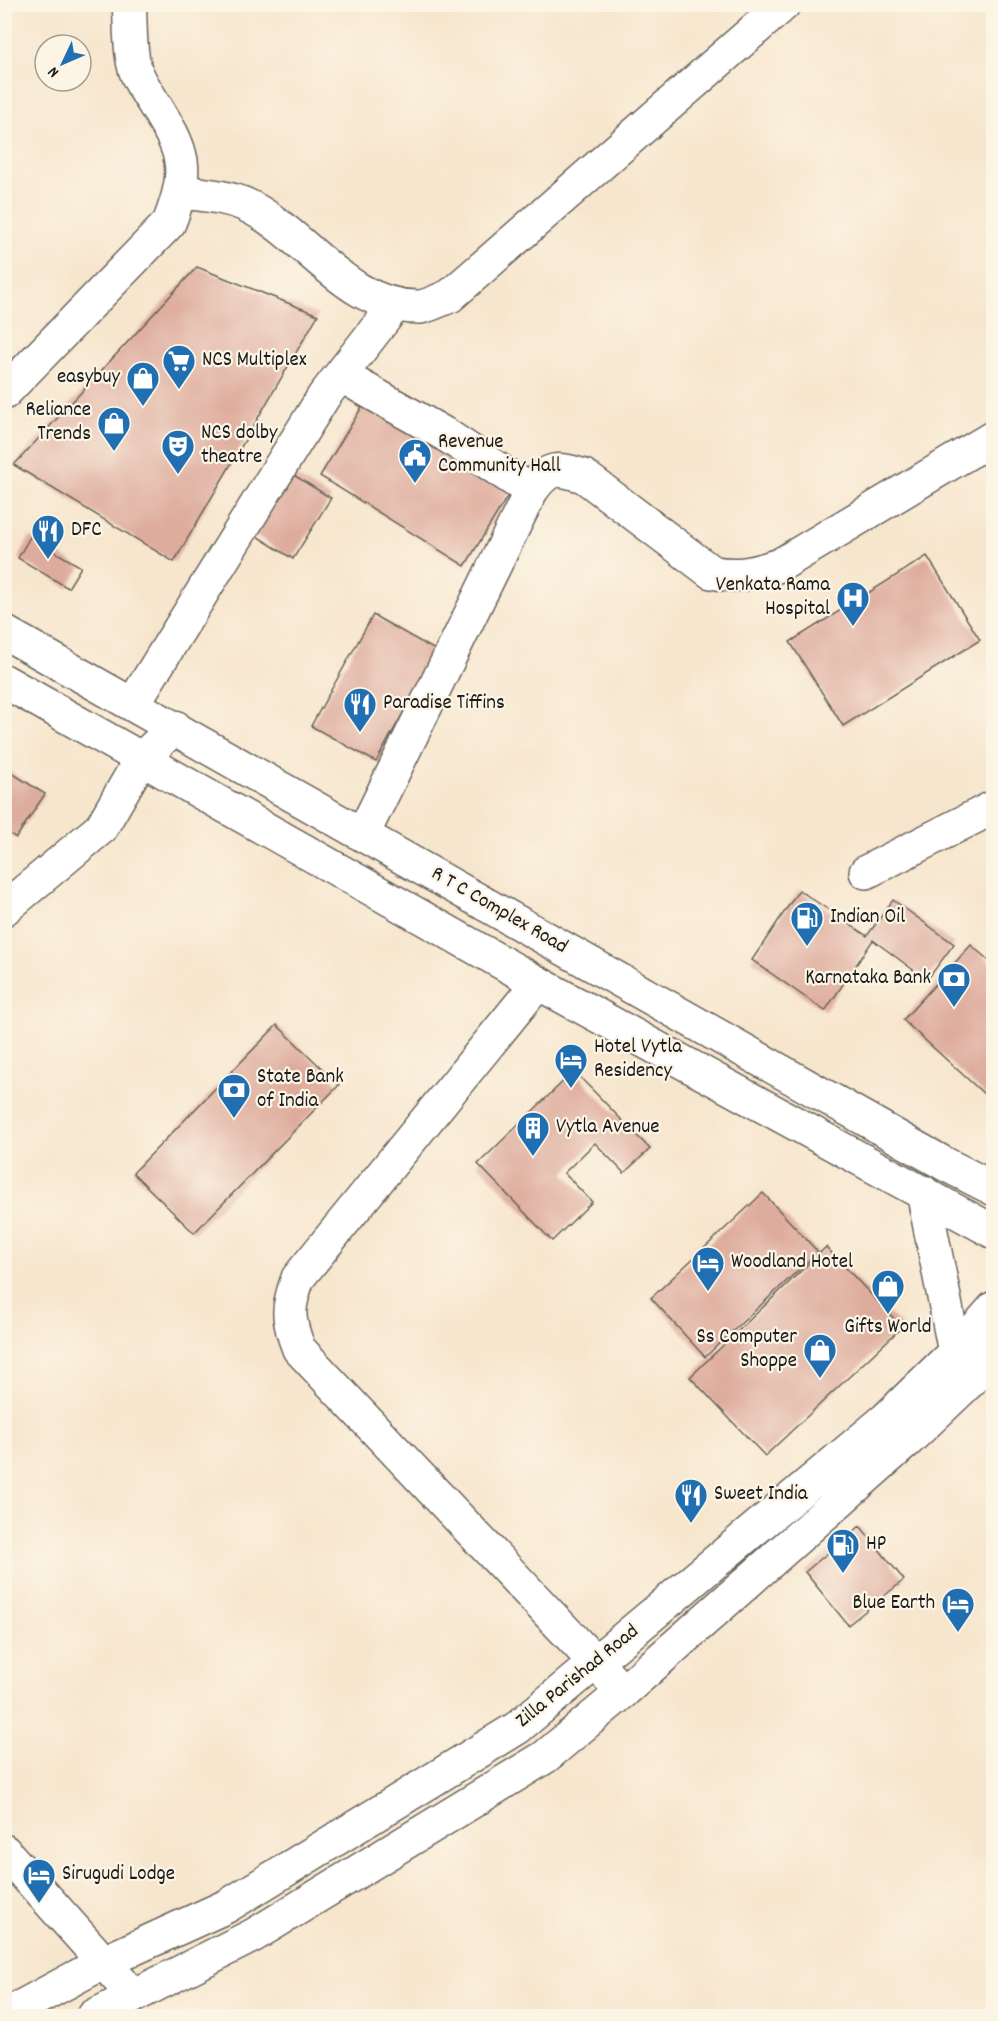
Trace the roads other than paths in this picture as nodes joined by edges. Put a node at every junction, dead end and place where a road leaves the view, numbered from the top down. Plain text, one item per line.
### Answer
1 (129, 4) edge
2 (784, 4) edge
3 (181, 192) junction
4 (395, 305) junction
5 (342, 376) junction
6 (4, 393) edge
7 (993, 437) edge
8 (531, 491) junction
9 (4, 632) edge
10 (4, 681) edge
11 (133, 704) junction
12 (175, 727) junction
13 (141, 759) junction
14 (993, 807) edge
15 (363, 834) junction
16 (866, 872) dead end
17 (4, 909) edge
18 (538, 983) junction
19 (993, 1189) edge
20 (923, 1192) junction
21 (993, 1232) edge
22 (993, 1308) edge
23 (955, 1352) junction
24 (993, 1355) edge
25 (981, 1375) edge
26 (758, 1527) junction
27 (783, 1551) junction
28 (596, 1663) junction
29 (623, 1692) junction
30 (4, 1851) edge
31 (104, 1962) junction
32 (133, 1995) junction
33 (4, 2016) edge
34 (94, 2016) edge

1 - 3 main road
2 - 4 main road
3 - 4 main road
3 - 6 main road
4 - 5 main road
5 - 8 main road
5 - 11 main road
7 - 8 main road
8 - 15 main road
9 - 11 main road, R T C Complex Road
10 - 13 main road, R T C Complex Road
11 - 12 main road, R T C Complex Road
12 - 13 main road
12 - 15 main road, R T C Complex Road
13 - 17 main road
13 - 18 main road, R T C Complex Road
14 - 16 main road
15 - 19 main road, R T C Complex Road
18 - 20 main road, R T C Complex Road
18 - 28 main road
20 - 21 main road, R T C Complex Road
20 - 23 main road
22 - 23 main road, Zilla Parishad Road
23 - 26 main road, Zilla Parishad Road
24 - 25 main road, Zilla Parishad Road
25 - 27 main road, Zilla Parishad Road
26 - 27 main road
26 - 28 main road, Zilla Parishad Road
27 - 29 main road, Zilla Parishad Road
28 - 29 main road
28 - 31 main road, Zilla Parishad Road
29 - 32 main road, Zilla Parishad Road
30 - 31 main road
31 - 32 main road
31 - 33 main road, Zilla Parishad Road
32 - 34 main road, Zilla Parishad Road

